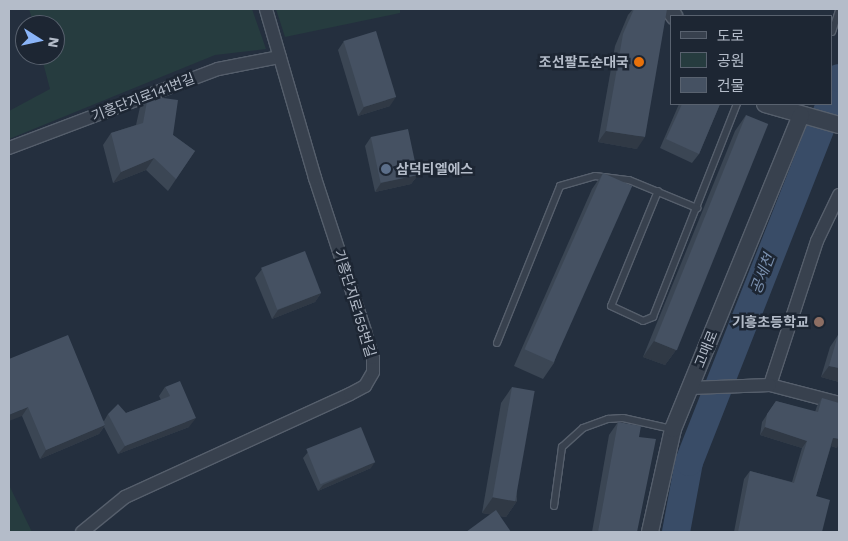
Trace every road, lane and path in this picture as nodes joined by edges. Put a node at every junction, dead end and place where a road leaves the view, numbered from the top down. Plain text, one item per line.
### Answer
1 (266, 9) edge
2 (839, 11) edge
3 (833, 29) edge
4 (280, 57) junction
5 (736, 105) edge
6 (773, 105) edge
7 (803, 109) edge
8 (839, 125) edge
9 (9, 148) edge
10 (658, 191) junction
11 (839, 195) edge
12 (697, 208) junction
13 (497, 343) dead end
14 (770, 385) junction
15 (690, 388) junction
16 (839, 403) edge
17 (674, 429) junction
18 (554, 506) dead end
19 (82, 532) edge
20 (650, 532) edge

1 - 4 street, 기흥단지로155번길
2 - 3 lane
4 - 9 street, 기흥단지로141번길
4 - 19 street, 기흥단지로155번길
5 - 12 lane
6 - 7 street
7 - 8 street
7 - 15 street, 고매로
10 - 12 lane
10 - 12 lane
10 - 13 lane
11 - 14 street
14 - 15 street
14 - 16 street
15 - 17 street, 고매로
17 - 18 lane
17 - 20 street, 고매로

